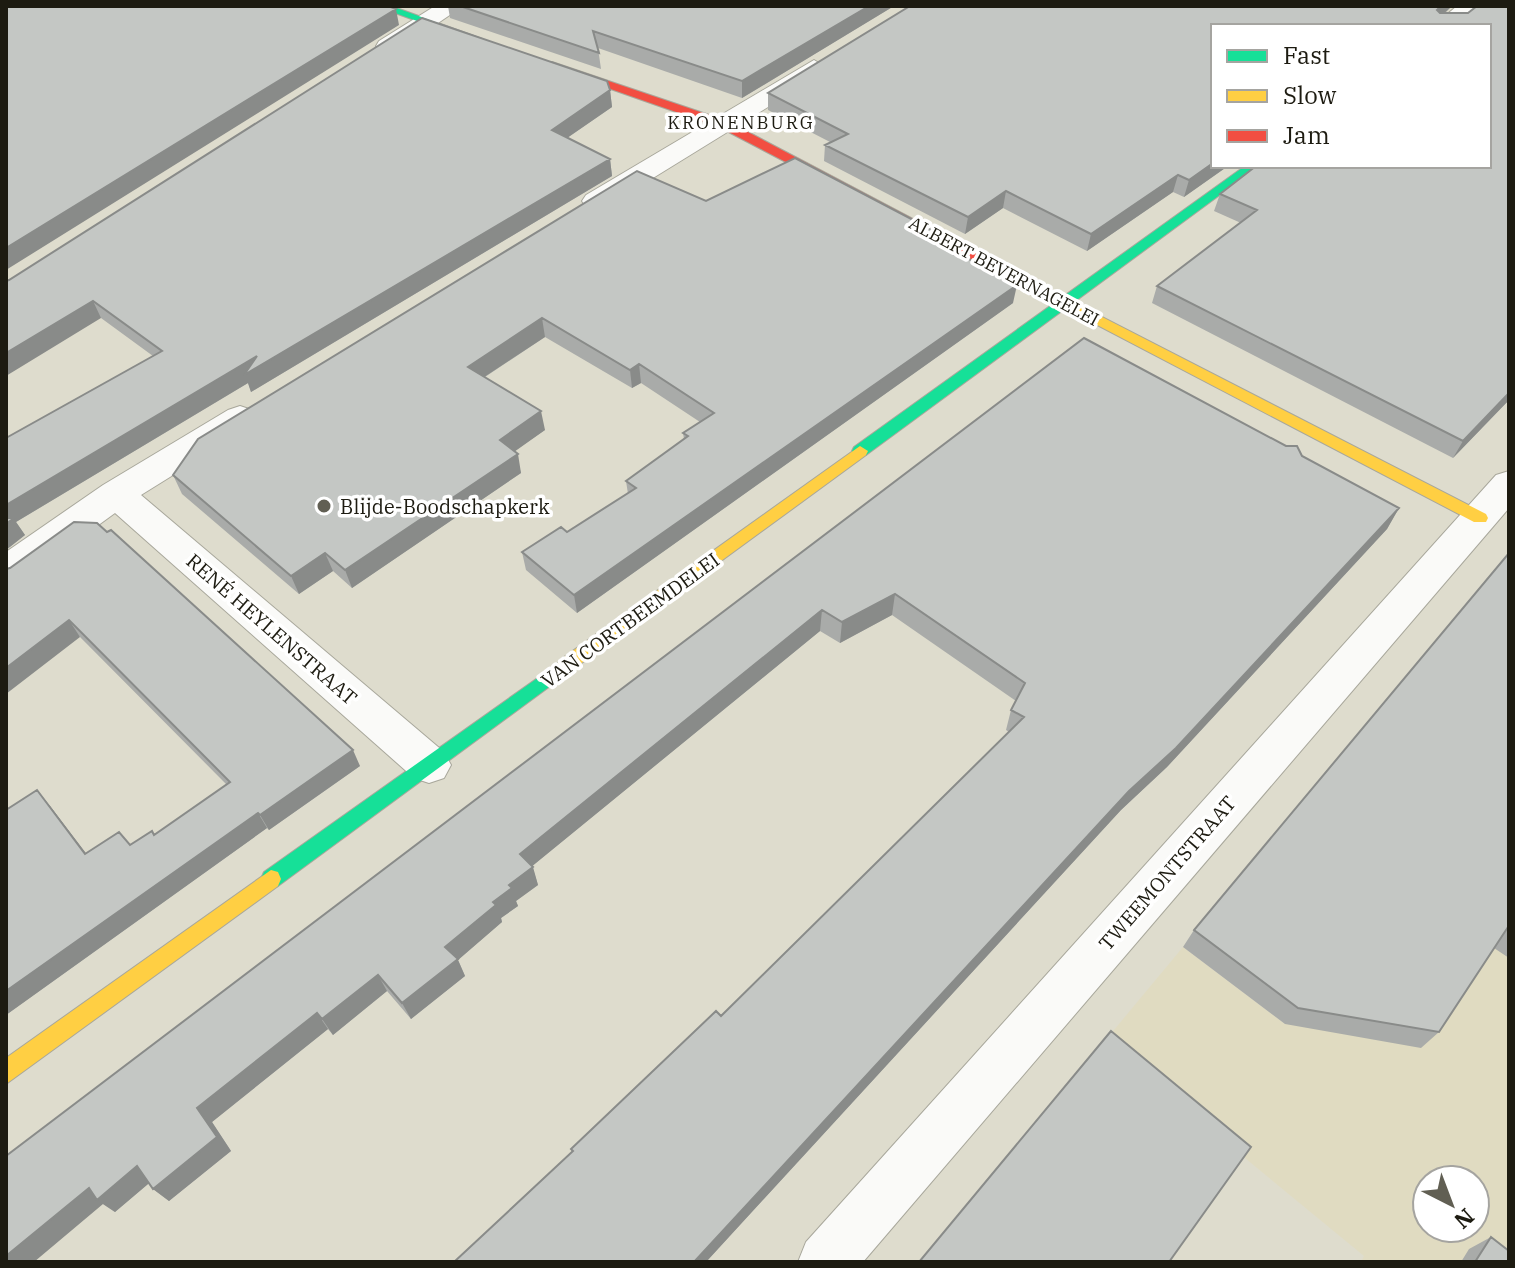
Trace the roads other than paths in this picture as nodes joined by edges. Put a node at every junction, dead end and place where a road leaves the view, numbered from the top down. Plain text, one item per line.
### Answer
1 (381, 6) edge
2 (451, 6) edge
3 (1473, 6) edge
4 (426, 21) junction
5 (1448, 24) edge
6 (500, 47) edge
7 (839, 53) edge
8 (530, 57) edge
9 (361, 63) edge
10 (723, 124) junction
11 (1250, 168) edge
12 (575, 214) edge
13 (1064, 303) junction
14 (264, 404) edge
15 (116, 494) junction
16 (1494, 501) edge
17 (6, 572) edge
18 (429, 765) junction
19 (6, 1072) edge
20 (826, 1262) edge

1 - 4 street
2 - 4 street
3 - 5 street
4 - 6 street
4 - 9 street
7 - 10 street
8 - 10 street, ALBERT BEVERNAGELEI
10 - 12 street
10 - 13 street, ALBERT BEVERNAGELEI
11 - 13 street, VAN CORTBEEMDELEI
13 - 16 street, ALBERT BEVERNAGELEI
13 - 18 street, VAN CORTBEEMDELEI
14 - 15 street
15 - 17 street
15 - 18 street, RENÉ HEYLENSTRAAT
16 - 20 street, TWEEMONTSTRAAT
18 - 19 street, VAN CORTBEEMDELEI

